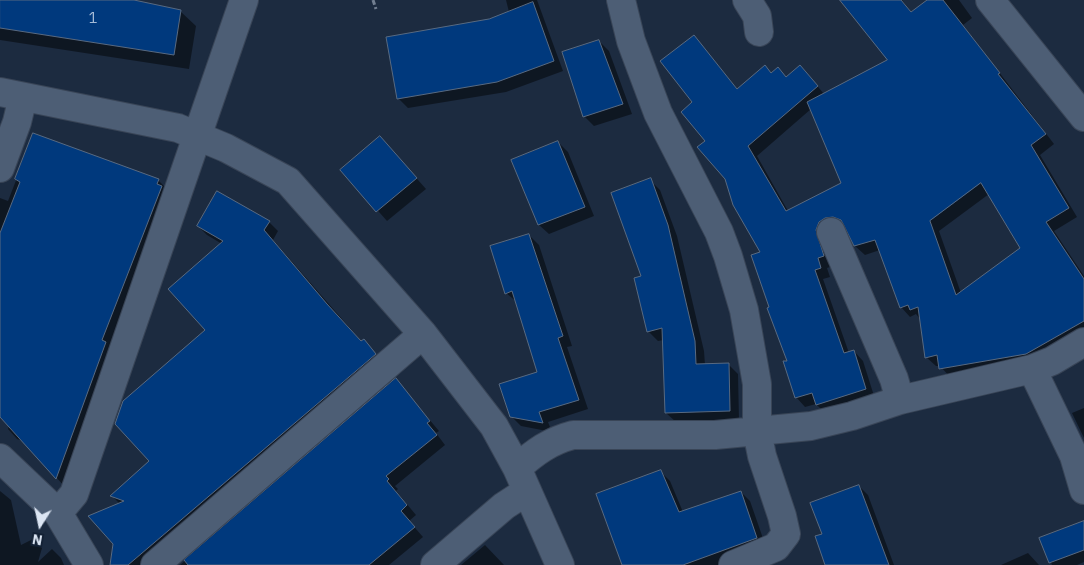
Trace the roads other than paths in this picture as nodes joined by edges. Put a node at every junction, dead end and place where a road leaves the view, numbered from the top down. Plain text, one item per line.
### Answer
1 (244, 0) edge
2 (620, 0) edge
3 (746, 0) edge
4 (990, 0) edge
5 (759, 32) dead end
6 (11, 95) edge
7 (1084, 117) edge
8 (198, 134) junction
9 (0, 168) edge
10 (830, 232) dead end
11 (423, 334) junction
12 (1084, 342) edge
13 (1032, 369) junction
14 (900, 400) junction
15 (757, 431) junction
16 (0, 458) edge
17 (522, 480) junction
18 (1084, 490) edge
19 (58, 513) junction
20 (89, 565) edge
21 (155, 565) edge
22 (435, 565) edge
23 (560, 565) edge
24 (733, 565) edge

1 - 8 street
2 - 15 street
3 - 5 street
4 - 7 street
6 - 8 street
6 - 9 street
8 - 11 street
8 - 19 street
10 - 14 street
11 - 17 street
11 - 21 street
12 - 13 street
13 - 14 street
13 - 18 street
14 - 15 street
15 - 17 street
15 - 24 street
16 - 19 street
17 - 22 street
17 - 23 street
19 - 20 street

